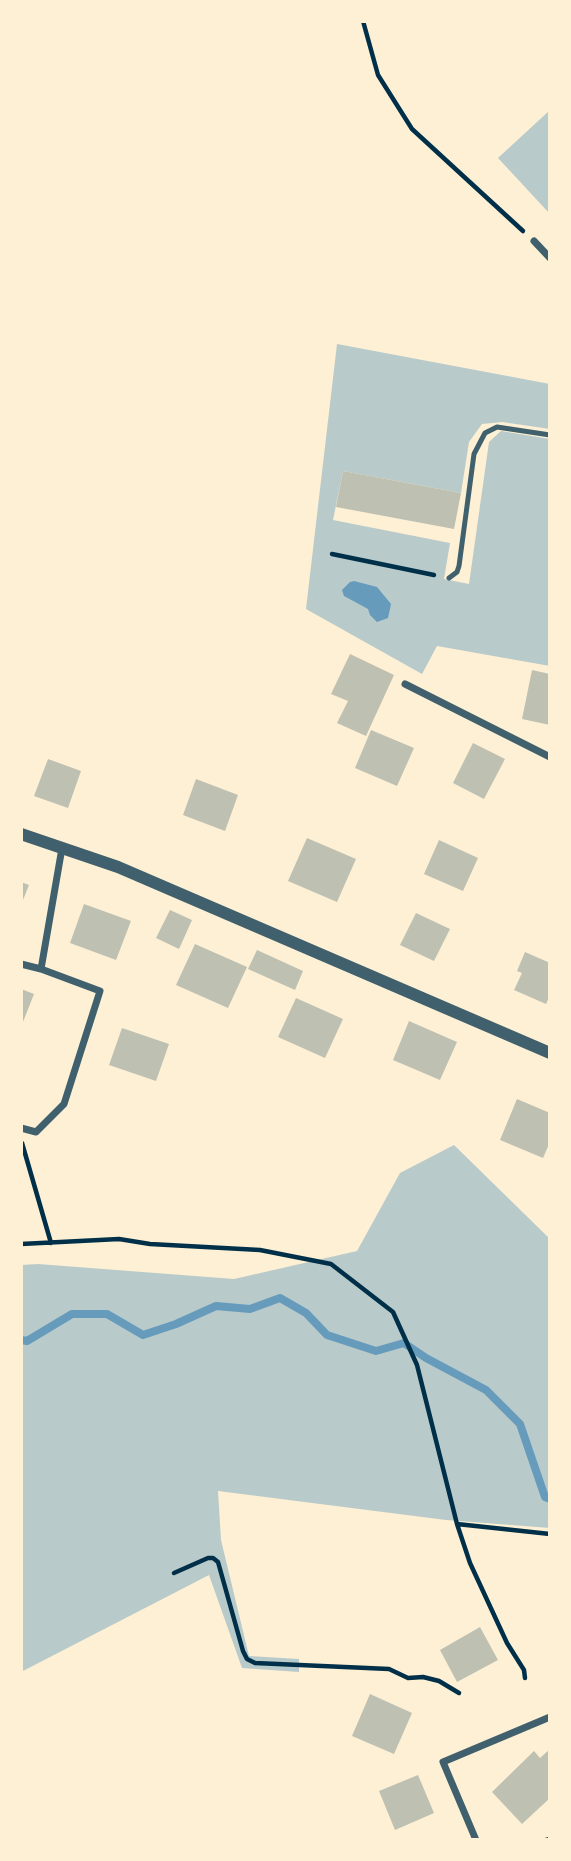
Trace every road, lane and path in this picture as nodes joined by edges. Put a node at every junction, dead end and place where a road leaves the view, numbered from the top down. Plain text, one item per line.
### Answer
1 (363, 21) edge
2 (534, 241) joint
3 (550, 258) edge
4 (550, 435) edge
5 (332, 554) dead end
6 (449, 578) joint
7 (405, 684) dead end
8 (550, 757) edge
9 (21, 834) edge
10 (62, 847) junction
11 (21, 964) edge
12 (41, 969) junction
13 (550, 1053) edge
14 (23, 1128) edge
15 (51, 1243) junction
16 (21, 1244) edge
17 (457, 1524) junction
18 (550, 1534) edge
19 (174, 1573) dead end
20 (524, 1678) dead end
21 (459, 1693) dead end
22 (550, 1717) edge
23 (476, 1840) edge

1 - 2 path
2 - 3 street
4 - 6 lane
5 - 6 path
7 - 8 street
9 - 10 street
10 - 12 street
10 - 13 street
11 - 12 street
12 - 14 street
14 - 15 path
15 - 16 path
15 - 17 path
17 - 18 path
17 - 20 path
19 - 21 path
22 - 23 street

